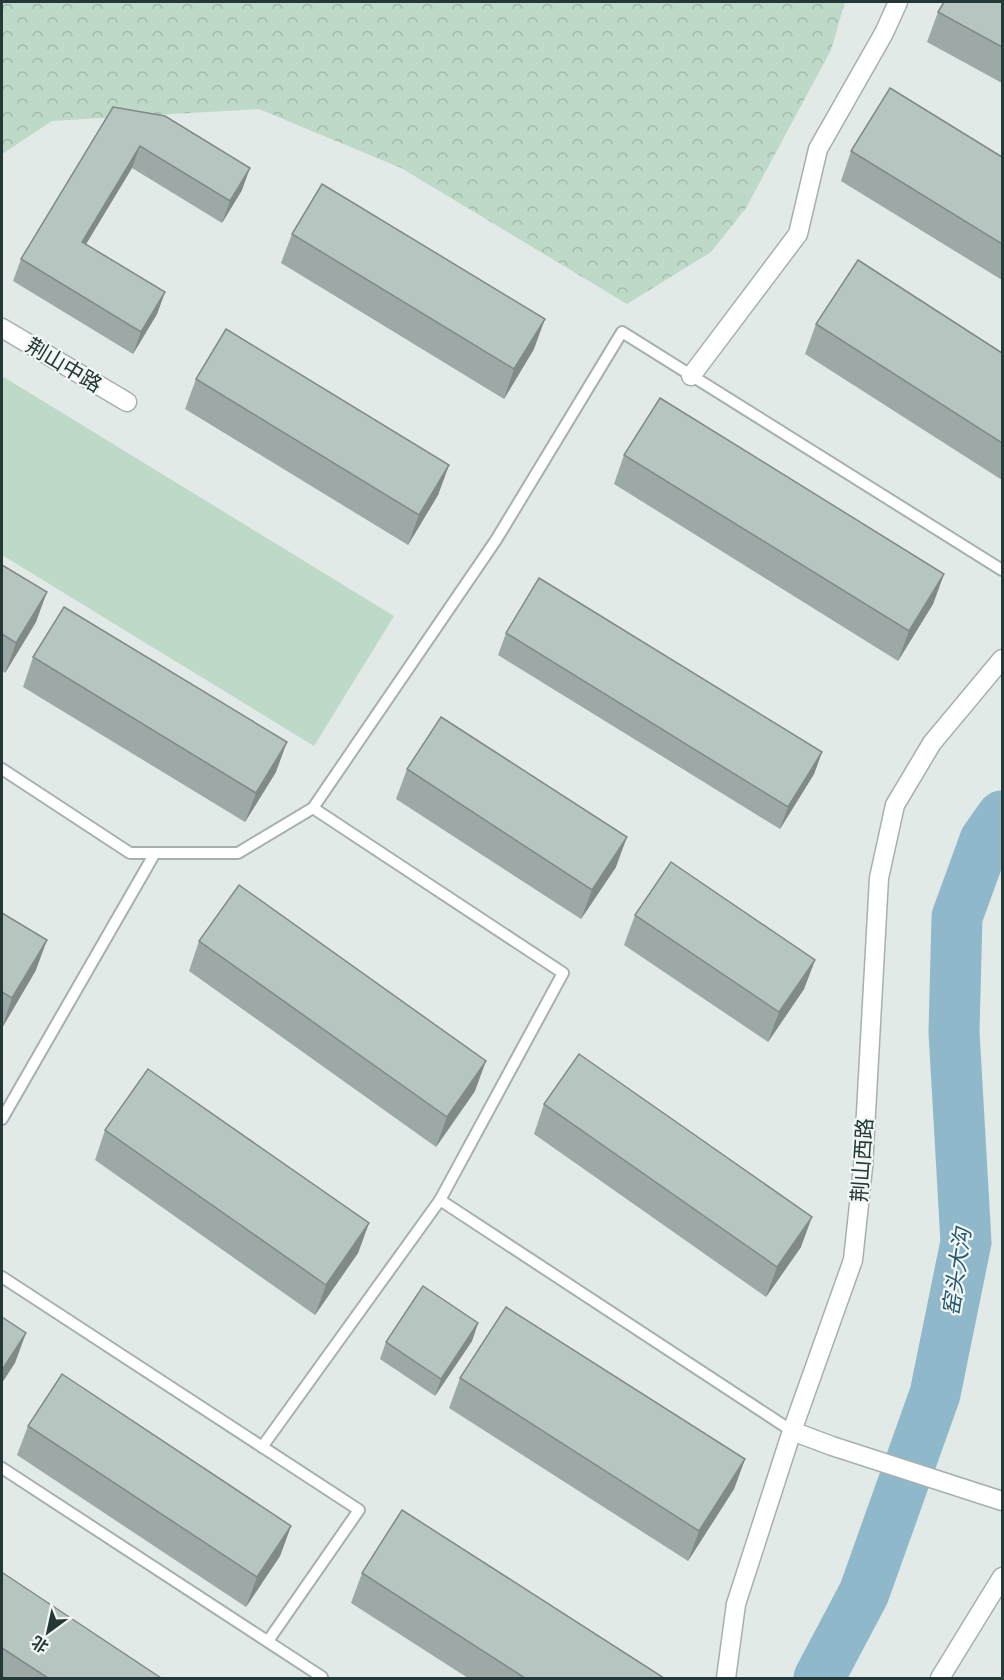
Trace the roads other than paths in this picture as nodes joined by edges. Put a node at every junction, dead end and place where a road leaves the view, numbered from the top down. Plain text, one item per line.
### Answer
1 (898, 2) edge
2 (2, 328) edge
3 (692, 376) junction
4 (127, 402) dead end
5 (1002, 570) edge
6 (1002, 659) edge
7 (2, 770) edge
8 (313, 808) junction
9 (155, 853) junction
10 (2, 1119) edge
11 (440, 1200) junction
12 (2, 1277) edge
13 (792, 1431) junction
14 (262, 1447) junction
15 (2, 1468) edge
16 (1002, 1501) edge
17 (1002, 1577) edge
18 (268, 1641) junction
19 (321, 1678) edge
20 (726, 1678) edge
21 (940, 1678) edge

1 - 3 street
2 - 4 street, 荆山中路
3 - 5 lane
3 - 8 lane
6 - 13 street, 荆山西路
7 - 9 lane
8 - 9 lane
8 - 11 lane
9 - 10 lane
11 - 13 lane
11 - 14 lane
12 - 14 lane
13 - 16 street
13 - 20 street, 荆山西路
14 - 18 lane
15 - 18 lane
17 - 21 street
18 - 19 lane

